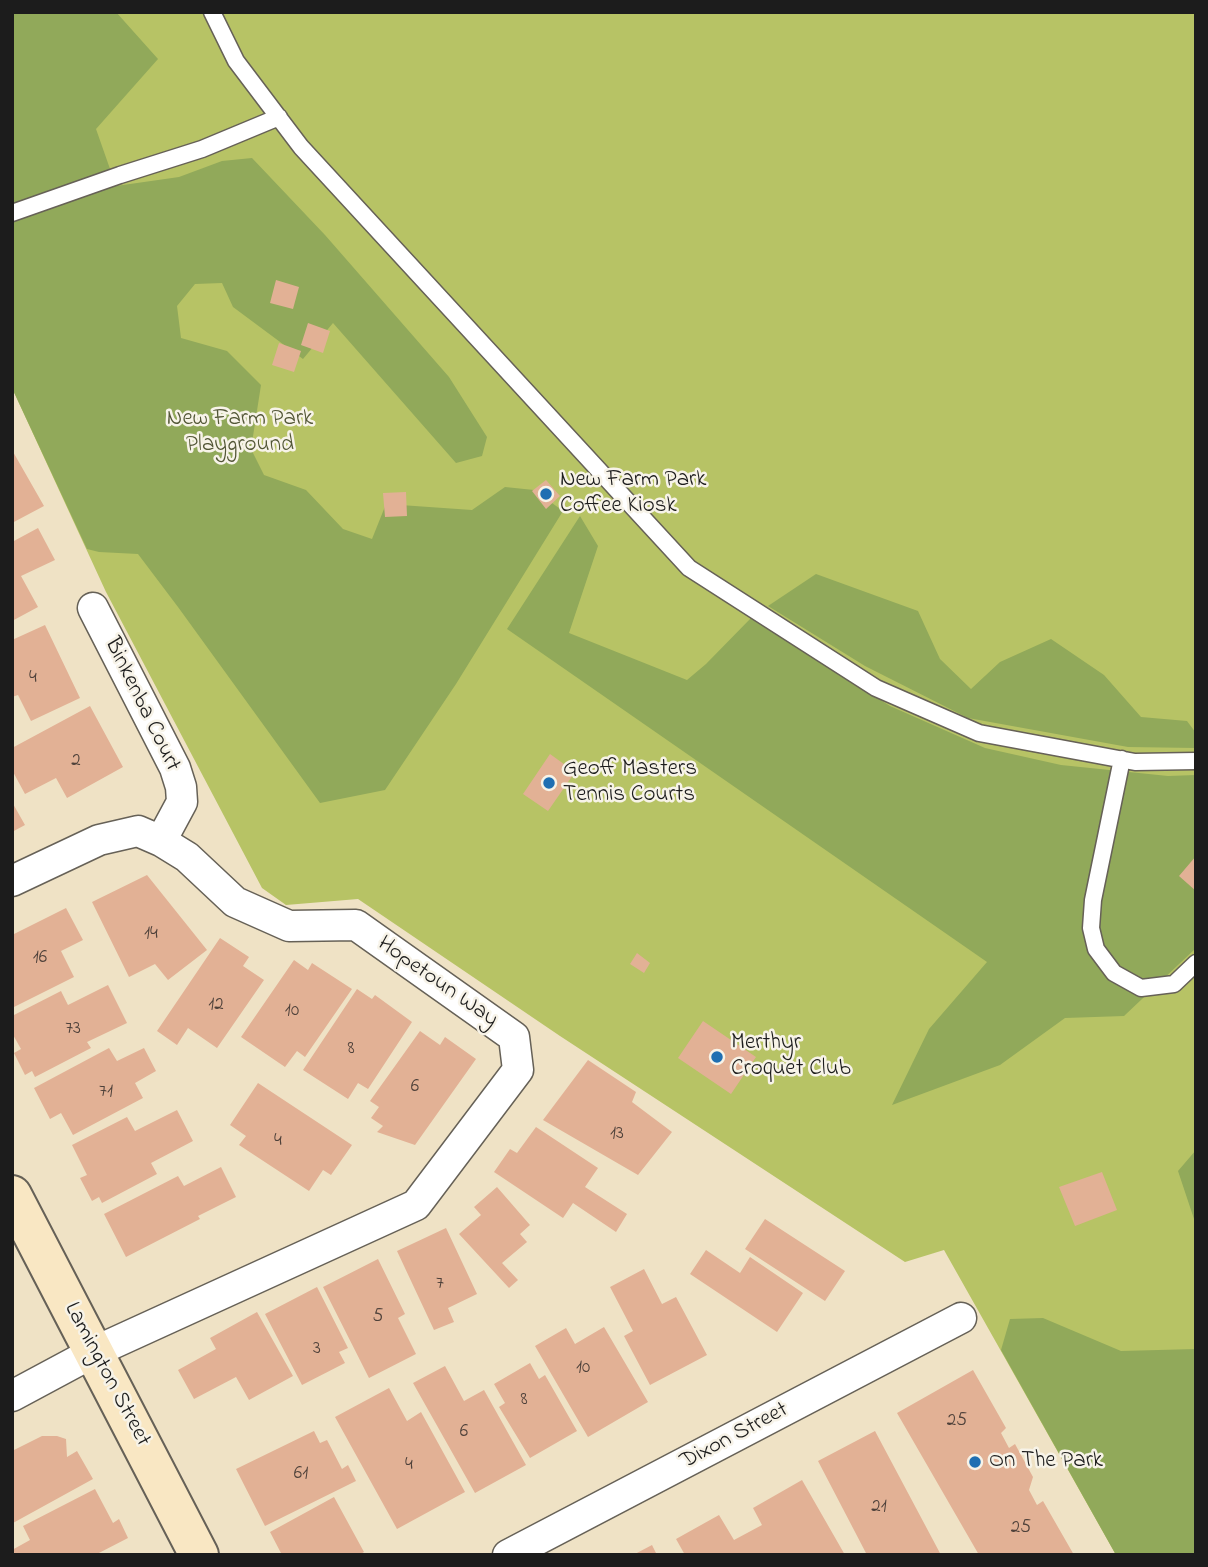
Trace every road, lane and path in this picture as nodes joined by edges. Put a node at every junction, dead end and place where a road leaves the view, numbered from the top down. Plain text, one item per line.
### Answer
1 (212, 12) edge
2 (279, 117) junction
3 (12, 213) edge
4 (93, 608) dead end
5 (1122, 759) junction
6 (1196, 761) edge
7 (160, 841) junction
8 (12, 881) edge
9 (1196, 963) edge
10 (12, 1195) edge
11 (961, 1318) dead end
12 (94, 1352) junction
13 (12, 1396) edge
14 (199, 1555) edge
15 (508, 1555) edge

1 - 2 lane
2 - 3 lane
2 - 5 lane
4 - 7 street, Binkenba Court
5 - 6 lane
5 - 9 lane
7 - 8 street, Hopetoun Way
7 - 12 street, Hopetoun Way
10 - 12 street, Lamington Street
11 - 15 street, Dixon Street
12 - 13 street, Hopetoun Way
12 - 14 street, Lamington Street

